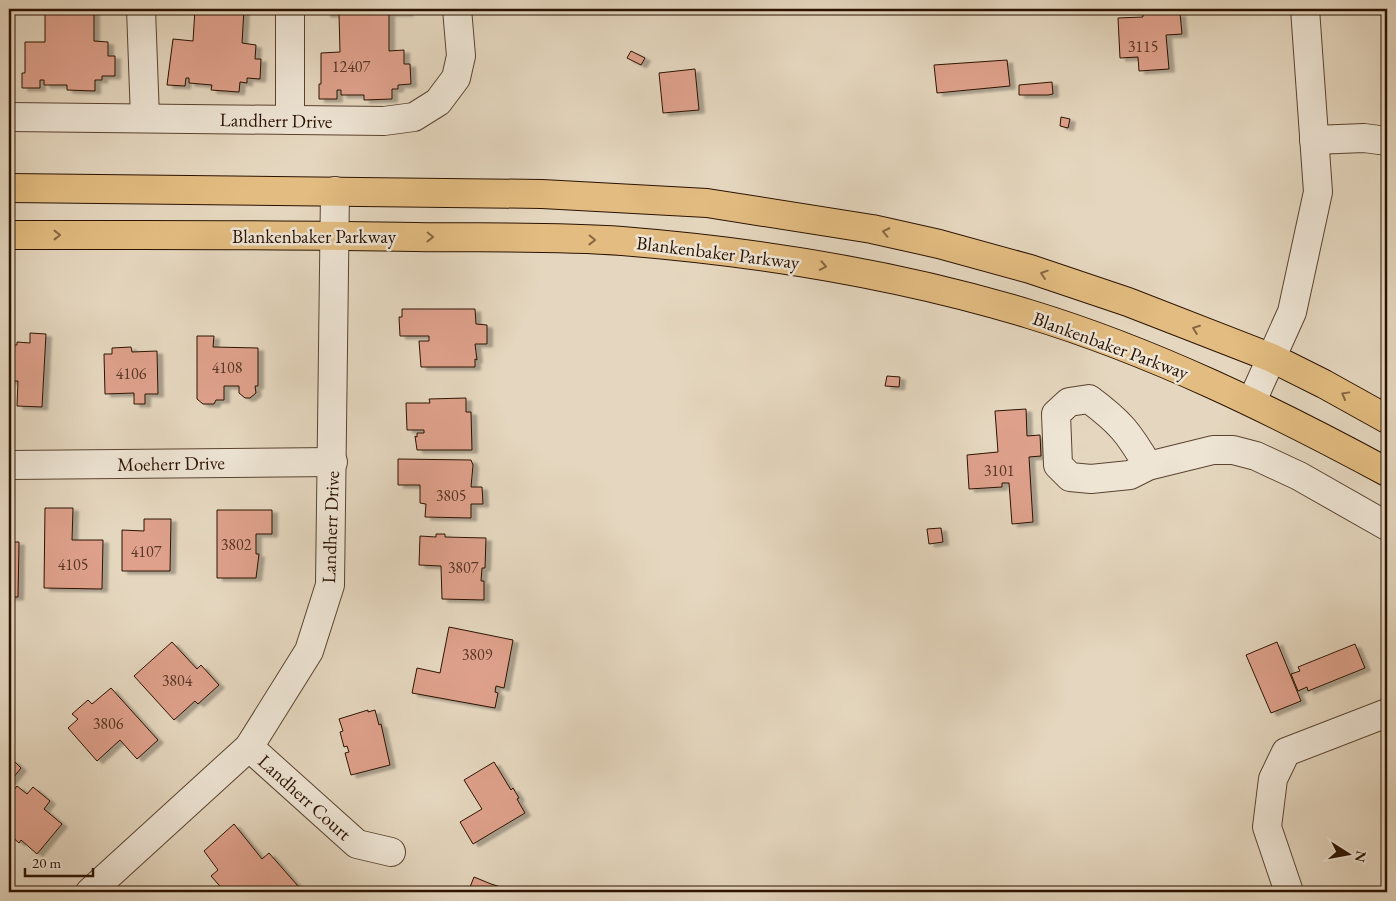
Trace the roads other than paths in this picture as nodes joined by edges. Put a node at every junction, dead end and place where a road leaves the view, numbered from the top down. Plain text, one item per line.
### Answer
1 (141, 9) edge
2 (290, 9) edge
3 (457, 9) edge
4 (1305, 9) edge
5 (9, 117) edge
6 (145, 118) junction
7 (290, 120) junction
8 (1314, 140) junction
9 (1387, 141) edge
10 (9, 188) edge
11 (334, 191) junction
12 (9, 235) edge
13 (334, 235) junction
14 (1272, 358) junction
15 (1252, 401) junction
16 (1387, 419) edge
17 (333, 462) junction
18 (9, 465) edge
19 (1148, 466) dead end
20 (1387, 472) edge
21 (1387, 526) edge
22 (1387, 713) edge
23 (249, 747) junction
24 (390, 852) dead end
25 (90, 892) edge
26 (1289, 892) edge

1 - 6 street
2 - 7 street
3 - 7 street, Landherr Drive
4 - 8 street
5 - 6 street, Landherr Drive
6 - 7 street, Landherr Drive
8 - 9 street
8 - 14 street
10 - 11 main road
11 - 13 street, Landherr Drive
14 -> 11 main road
12 -> 13 main road, Blankenbaker Parkway
13 -> 15 main road, Blankenbaker Parkway
13 - 17 street, Landherr Drive
14 - 15 street
16 -> 14 main road
15 - 20 main road, Blankenbaker Parkway
17 - 18 street, Moeherr Drive
17 - 23 street, Landherr Drive
19 - 21 street
22 - 26 street
23 - 24 street, Landherr Court
23 - 25 street, Landherr Drive

